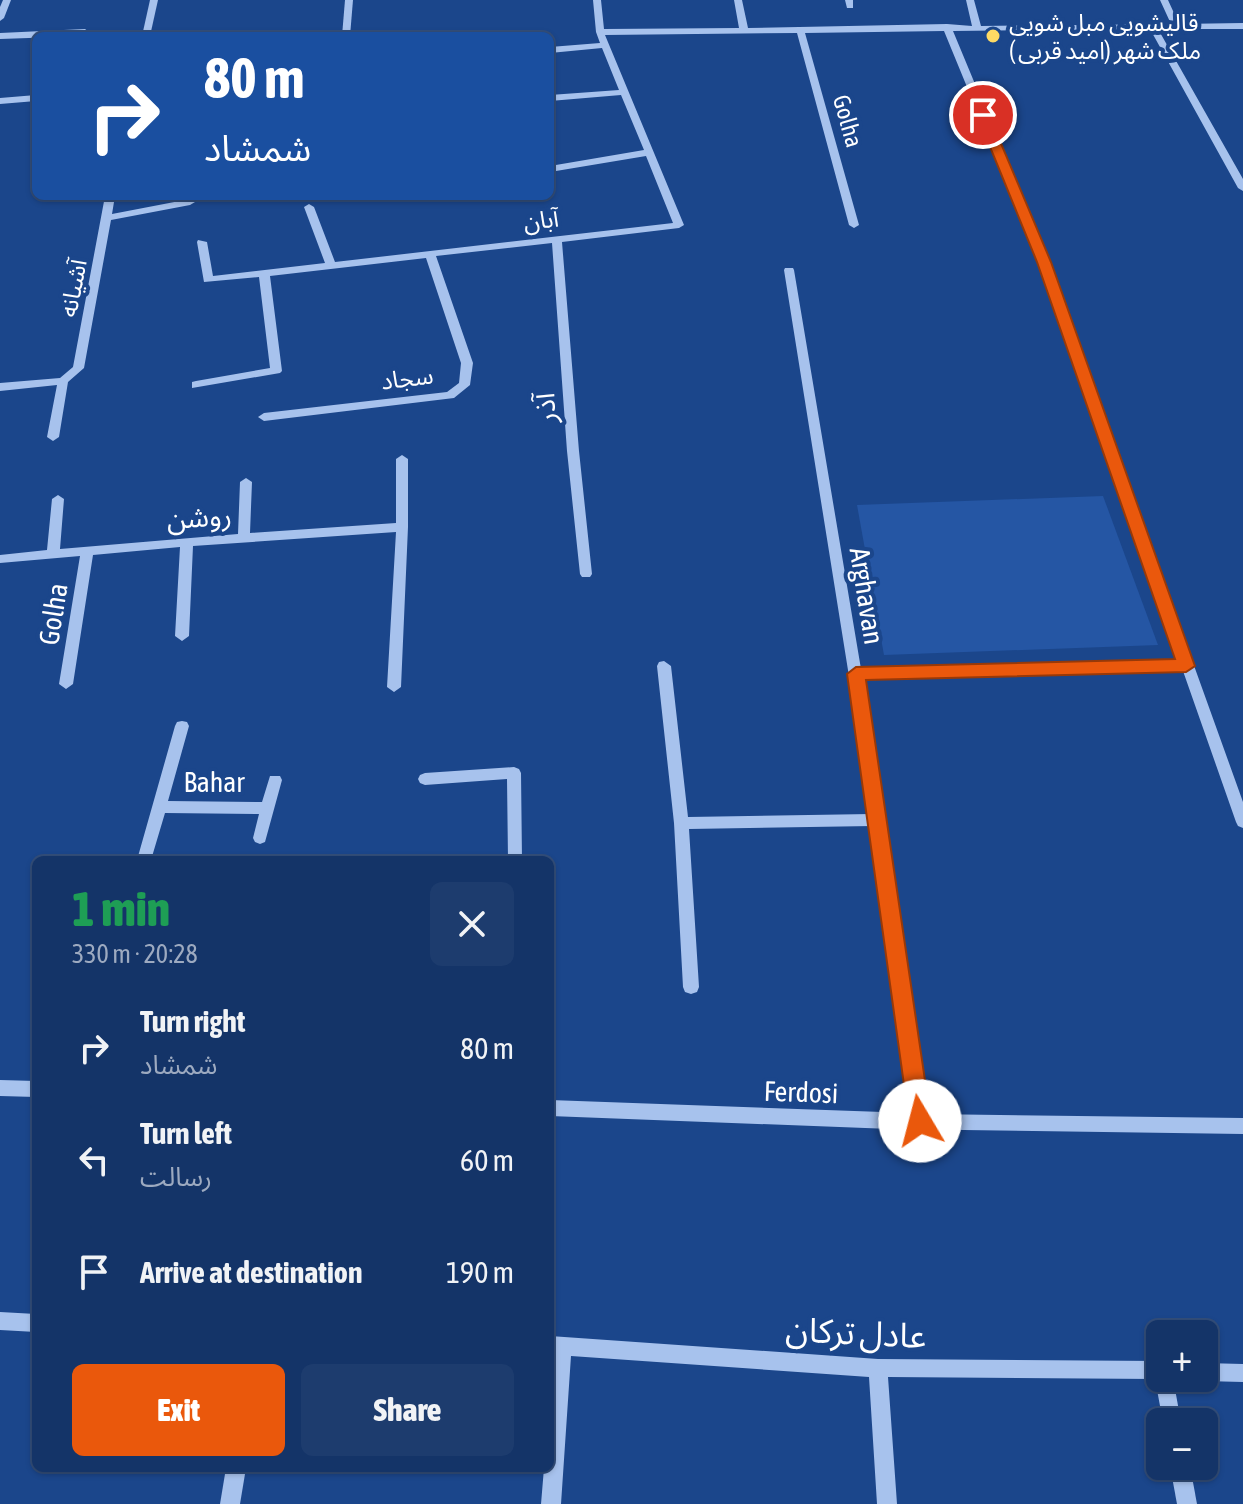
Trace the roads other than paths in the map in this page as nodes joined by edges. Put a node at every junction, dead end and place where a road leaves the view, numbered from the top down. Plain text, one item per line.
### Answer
1 (8, 0) edge
2 (154, 0) edge
3 (162, 0) edge
4 (349, 0) edge
5 (597, 0) edge
6 (738, 0) edge
7 (970, 0) edge
8 (1164, 0) edge
9 (0, 18) edge
10 (1152, 26) junction
11 (1176, 26) junction
12 (1243, 26) edge
13 (947, 27) junction
14 (977, 27) junction
15 (744, 29) junction
16 (800, 29) junction
17 (147, 32) edge
18 (346, 32) edge
19 (600, 32) junction
20 (32, 34) edge
21 (0, 36) edge
22 (606, 45) junction
23 (554, 50) edge
24 (625, 92) junction
25 (32, 98) edge
26 (554, 98) edge
27 (0, 101) edge
28 (650, 152) junction
29 (554, 168) edge
30 (1243, 188) edge
31 (109, 200) edge
32 (190, 202) dead end
33 (309, 207) dead end
34 (107, 218) junction
35 (854, 225) dead end
36 (557, 238) junction
37 (202, 242) dead end
38 (430, 253) junction
39 (331, 265) junction
40 (789, 270) dead end
41 (264, 273) junction
42 (63, 381) junction
43 (196, 385) dead end
44 (0, 387) edge
45 (264, 417) dead end
46 (53, 437) dead end
47 (402, 459) dead end
48 (246, 482) dead end
49 (58, 499) dead end
50 (402, 527) junction
51 (244, 538) junction
52 (187, 542) junction
53 (87, 551) junction
54 (53, 554) junction
55 (0, 559) edge
56 (586, 574) dead end
57 (182, 636) dead end
58 (664, 666) dead end
59 (1186, 666) junction
60 (856, 674) junction
61 (66, 684) dead end
62 (394, 687) dead end
63 (182, 726) dead end
64 (425, 779) dead end
65 (275, 780) dead end
66 (159, 807) junction
67 (269, 808) junction
68 (879, 820) junction
69 (1243, 822) edge
70 (681, 823) junction
71 (260, 838) dead end
72 (145, 856) edge
73 (515, 856) edge
74 (691, 987) dead end
75 (0, 1088) edge
76 (32, 1089) edge
77 (554, 1108) edge
78 (920, 1121) junction
79 (1243, 1126) edge
80 (0, 1321) edge
81 (32, 1323) edge
82 (556, 1345) edge
83 (878, 1368) junction
84 (1146, 1370) edge
85 (1218, 1372) edge
86 (1243, 1373) edge
87 (554, 1409) edge
88 (235, 1472) edge
89 (552, 1472) edge
90 (1183, 1480) edge
91 (230, 1504) edge
92 (551, 1504) edge
93 (887, 1504) edge
94 (1187, 1504) edge

1 - 9 street
2 - 3 street
2 - 17 street
4 - 18 street
5 - 19 street, آبان
6 - 15 street
7 - 14 street
8 - 11 street
10 - 11 street
10 - 14 street
10 - 30 street
11 - 12 street
13 - 14 street
13 - 16 street
13 - 59 street
15 - 16 street
15 - 19 street
16 - 35 street, Golha
19 - 22 street, آبان
20 - 21 street
22 - 23 street
22 - 24 street, آبان
24 - 26 street
24 - 28 street, آبان
25 - 27 street
28 - 29 street
28 - 36 street, آبان
31 - 34 street, آشیانه
32 - 34 street
33 - 39 street
34 - 42 street, آشیانه
36 - 38 street, آبان
36 - 56 street, آذر
37 - 41 street, آبان
38 - 39 street, آبان
38 - 45 street, سجاد
39 - 41 street, آبان
40 - 60 street, Arghavan
41 - 43 street
42 - 44 street
42 - 46 street, آشیانه
47 - 50 street
48 - 51 street
49 - 54 street
50 - 51 street, روشن
50 - 62 street
51 - 52 street, روشن
52 - 53 street, روشن
52 - 57 street
53 - 54 street, روشن
53 - 61 street, Golha
54 - 55 street, روشن
58 - 70 street
59 - 60 street
59 - 69 street
60 - 68 street, Arghavan
63 - 66 street, Bahar
64 - 73 street
65 - 67 street
66 - 67 street, Bahar
66 - 72 street, Bahar
67 - 71 street
68 - 70 street
68 - 78 street, Arghavan
70 - 74 street
75 - 76 street
77 - 78 street, Ferdosi
78 - 79 street, Ferdosi
80 - 81 street
82 - 83 street, عادل ترکان
82 - 87 street
83 - 84 street, عادل ترکان
83 - 93 street
85 - 86 street
88 - 91 street
89 - 92 street
90 - 94 street

